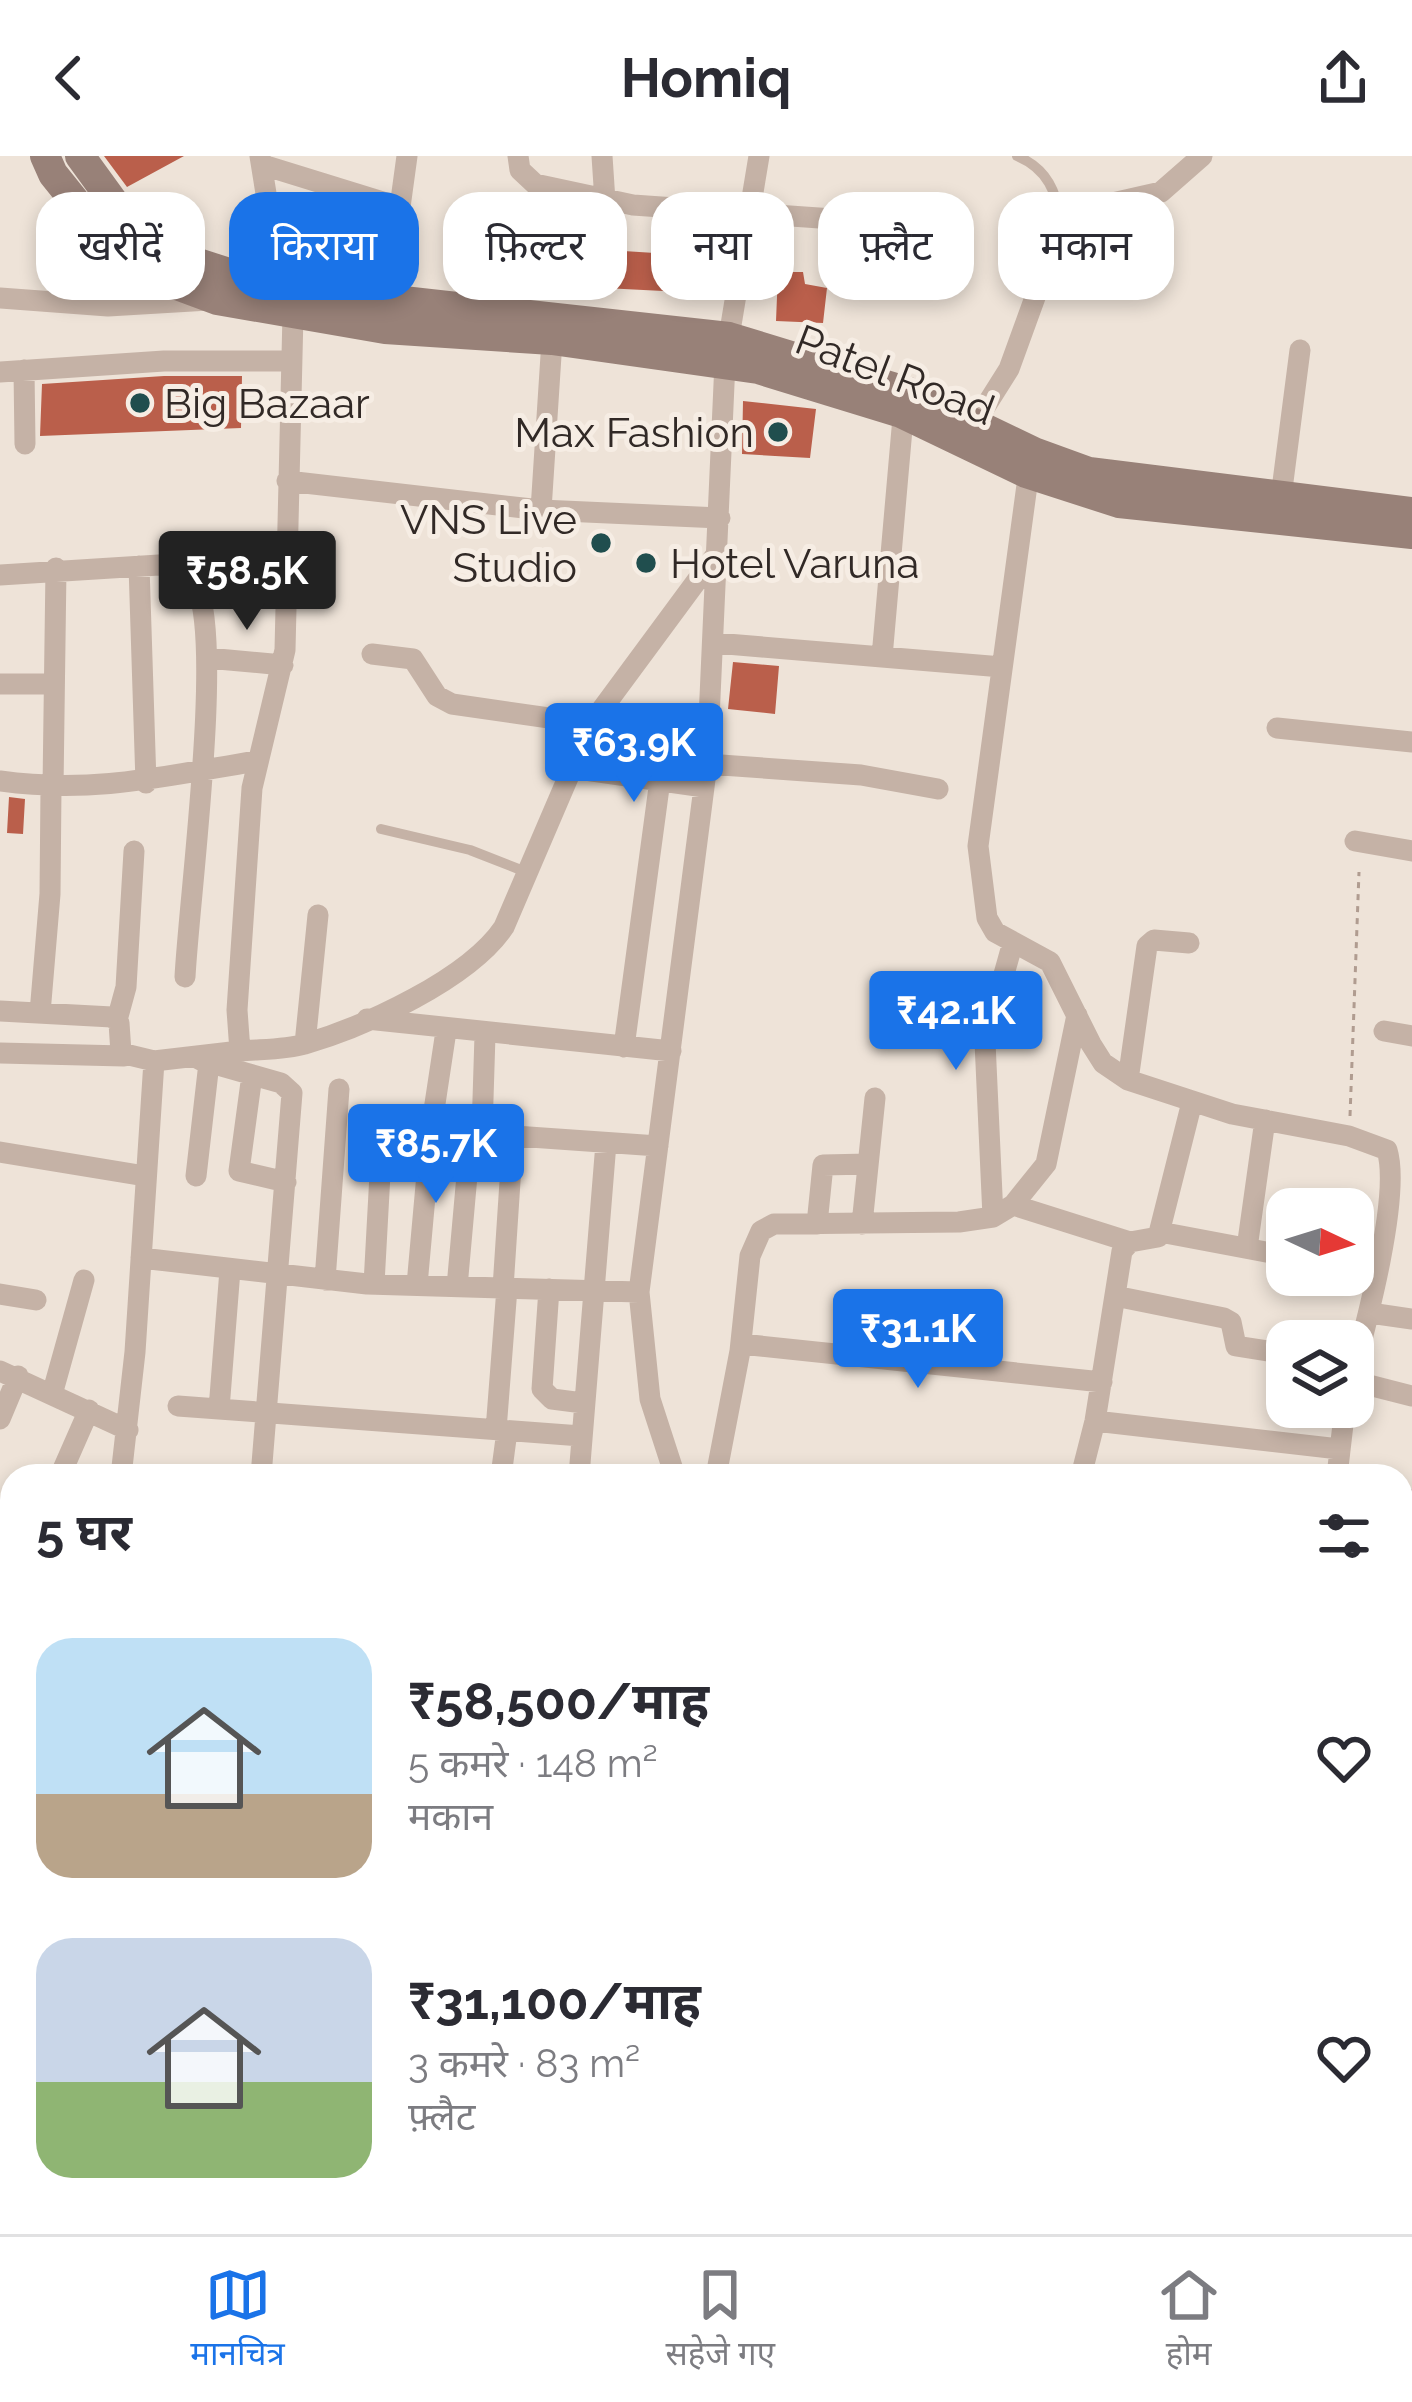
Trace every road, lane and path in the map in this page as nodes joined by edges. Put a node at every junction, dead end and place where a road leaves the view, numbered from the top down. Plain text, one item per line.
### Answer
1 (45, 156) edge
2 (80, 156) edge
3 (407, 156) edge
4 (518, 156) edge
5 (602, 156) edge
6 (759, 156) edge
7 (1017, 156) edge
8 (1202, 156) edge
9 (261, 160) edge
10 (355, 192) edge
11 (401, 192) edge
12 (571, 192) edge
13 (604, 192) edge
14 (752, 192) edge
15 (1056, 192) edge
16 (1161, 192) edge
17 (0, 298) edge
18 (217, 300) junction
19 (735, 300) edge
20 (1034, 300) edge
21 (277, 302) junction
22 (387, 302) joint
23 (552, 340) junction
24 (727, 349) junction
25 (1300, 350) dead end
26 (291, 361) junction
27 (24, 370) junction
28 (0, 372) edge
29 (905, 403) junction
30 (969, 431) junction
31 (25, 444) dead end
32 (1030, 463) junction
33 (287, 481) junction
34 (1120, 491) junction
35 (1281, 496) junction
36 (541, 510) junction
37 (1412, 512) edge
38 (720, 518) junction
39 (1412, 534) edge
40 (718, 552) junction
41 (139, 566) junction
42 (56, 568) junction
43 (0, 575) edge
44 (715, 643) junction
45 (372, 654) dead end
46 (882, 657) junction
47 (207, 658) junction
48 (283, 665) junction
49 (1002, 667) junction
50 (0, 684) edge
51 (54, 684) junction
52 (591, 724) junction
53 (1277, 728) dead end
54 (1412, 742) edge
55 (256, 761) junction
56 (571, 768) junction
57 (199, 771) junction
58 (706, 775) junction
59 (0, 781) edge
60 (660, 781) junction
61 (146, 783) junction
62 (52, 788) junction
63 (938, 789) dead end
64 (382, 829) dead end
65 (1354, 841) dead end
66 (134, 851) dead end
67 (1412, 851) edge
68 (526, 872) junction
69 (1359, 872) dead end
70 (317, 915) dead end
71 (1013, 942) junction
72 (1189, 943) dead end
73 (185, 977) dead end
74 (0, 1011) edge
75 (40, 1013) junction
76 (1077, 1014) junction
77 (367, 1019) junction
78 (117, 1020) junction
79 (446, 1031) junction
80 (1384, 1031) dead end
81 (485, 1035) junction
82 (1412, 1036) edge
83 (305, 1044) junction
84 (625, 1047) junction
85 (240, 1051) junction
86 (670, 1051) junction
87 (0, 1053) edge
88 (124, 1056) junction
89 (198, 1060) junction
90 (154, 1061) junction
91 (252, 1075) junction
92 (1128, 1080) junction
93 (339, 1089) dead end
94 (875, 1097) dead end
95 (1192, 1102) junction
96 (383, 1119) dead end
97 (1265, 1120) junction
98 (430, 1130) junction
99 (476, 1131) junction
100 (513, 1136) junction
101 (1349, 1136) junction
102 (606, 1143) junction
103 (658, 1146) junction
104 (0, 1152) edge
105 (868, 1164) junction
106 (145, 1176) junction
107 (196, 1176) dead end
108 (286, 1182) junction
109 (1013, 1205) junction
110 (993, 1217) junction
111 (817, 1224) junction
112 (862, 1224) junction
113 (1160, 1232) junction
114 (1130, 1243) junction
115 (1247, 1248) junction
116 (1266, 1252) edge
117 (141, 1258) junction
118 (230, 1270) junction
119 (1374, 1272) edge
120 (1377, 1272) junction
121 (277, 1275) junction
122 (84, 1280) dead end
123 (325, 1280) junction
124 (374, 1284) junction
125 (417, 1285) junction
126 (457, 1287) junction
127 (505, 1288) junction
128 (549, 1289) junction
129 (592, 1291) junction
130 (639, 1292) junction
131 (0, 1294) edge
132 (1115, 1296) junction
133 (37, 1300) dead end
134 (1370, 1313) junction
135 (1412, 1319) edge
136 (1368, 1320) edge
137 (741, 1344) junction
138 (1266, 1351) edge
139 (9, 1373) edge
140 (1374, 1379) edge
141 (1102, 1382) junction
142 (52, 1391) junction
143 (1412, 1396) edge
144 (584, 1403) junction
145 (178, 1406) dead end
146 (219, 1409) junction
147 (89, 1410) junction
148 (265, 1414) junction
149 (0, 1419) edge
150 (1095, 1421) junction
151 (1342, 1428) edge
152 (128, 1430) junction
153 (502, 1431) junction
154 (581, 1436) junction
155 (1339, 1449) junction
156 (65, 1464) edge
157 (123, 1464) edge
158 (262, 1464) edge
159 (501, 1464) edge
160 (580, 1464) edge
161 (671, 1464) edge
162 (718, 1464) edge
163 (1084, 1464) edge
164 (1338, 1464) edge

1 - 18 street, Patel Road
2 - 21 street, Patel Road
3 - 11 street
4 - 12 street
5 - 13 street
6 - 14 street
7 - 15 lane
8 - 16 street
9 - 10 street
9 - 21 street
17 - 18 street
18 - 21 street, Patel Road
19 - 24 street
20 - 30 street
21 - 22 street, Patel Road
21 - 23 street, Patel Road
21 - 26 street
22 - 24 street, Patel Road
23 - 24 street, Patel Road
23 - 36 street
24 - 29 street, Patel Road
24 - 38 street
25 - 35 street
26 - 27 street
26 - 33 street
27 - 28 street
27 - 31 street
29 - 30 street, Patel Road
29 - 46 street
30 - 32 street, Patel Road
32 - 34 street, Patel Road
32 - 49 street
33 - 36 street
33 - 48 street
34 - 35 street, Patel Road
34 - 39 street, Patel Road
35 - 37 street, Patel Road
36 - 38 street
38 - 40 street
40 - 44 street
40 - 52 street
41 - 42 street
41 - 47 street
41 - 61 street
42 - 43 street
42 - 51 street
44 - 46 street
44 - 58 street
45 - 52 street
46 - 49 street
47 - 48 street
47 - 57 street
48 - 55 street
49 - 71 street
50 - 51 street
51 - 62 street
52 - 56 street
53 - 54 street
55 - 57 street
55 - 85 street
56 - 60 street
56 - 68 street
57 - 61 street
57 - 73 street
58 - 60 street
58 - 63 street
58 - 86 street
59 - 62 street
60 - 84 street
61 - 62 street
62 - 75 street
64 - 68 lane
65 - 67 street
66 - 78 street
68 - 77 street
69 - 101 path
70 - 83 street
71 - 76 street
71 - 110 street
72 - 92 street
74 - 75 street
75 - 78 street
76 - 92 street
76 - 109 street
77 - 79 street
77 - 83 street
78 - 88 street
79 - 81 street
79 - 98 street
80 - 82 street
81 - 84 street
81 - 99 street
83 - 85 street
84 - 86 street
85 - 89 street
86 - 103 street
87 - 88 street
88 - 90 street
89 - 90 street
89 - 91 street
89 - 107 street
90 - 106 street
91 - 108 street
91 - 108 street
92 - 95 street
93 - 123 street
94 - 105 street
95 - 97 street
95 - 113 street
96 - 124 street
97 - 101 street
97 - 115 street
98 - 99 street
98 - 125 street
99 - 100 street
99 - 126 street
100 - 102 street
100 - 127 street
101 - 120 street
102 - 103 street
102 - 129 street
103 - 130 street
104 - 106 street
105 - 111 street
105 - 112 street
106 - 117 street
108 - 121 street
109 - 110 street
109 - 114 street
110 - 112 street
111 - 112 street
111 - 137 street
113 - 114 street
113 - 115 street
114 - 132 street
115 - 116 street
117 - 118 street
117 - 152 street
118 - 121 street
118 - 146 street
119 - 120 street
120 - 134 street
121 - 123 street
121 - 148 street
122 - 142 street
123 - 124 street
124 - 125 street
125 - 126 street
126 - 127 street
127 - 128 street
127 - 153 street
128 - 129 street
128 - 144 street
129 - 130 street
129 - 144 street
130 - 161 street
131 - 133 street
132 - 138 street
132 - 141 street
134 - 135 street
134 - 136 street
137 - 141 street
137 - 162 street
139 - 142 street
139 - 149 street
140 - 143 street
141 - 150 street
142 - 147 street
144 - 154 street
145 - 146 street
146 - 148 street
147 - 152 street
147 - 156 street
148 - 153 street
148 - 158 street
150 - 155 street
150 - 163 street
151 - 155 street
152 - 157 street
153 - 154 street
153 - 159 street
154 - 160 street
155 - 164 street

